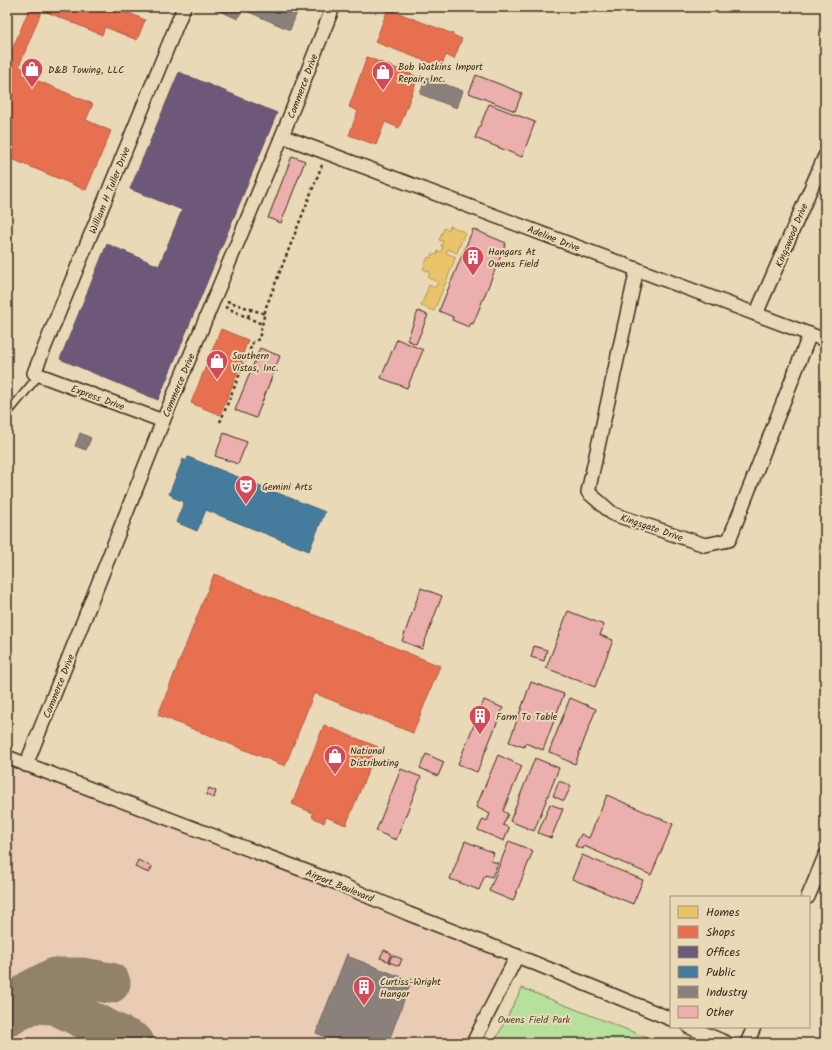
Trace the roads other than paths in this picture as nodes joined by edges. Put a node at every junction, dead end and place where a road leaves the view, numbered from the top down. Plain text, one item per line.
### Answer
1 (184, 7) edge
2 (333, 7) edge
3 (282, 136) junction
4 (825, 156) edge
5 (637, 269) junction
6 (756, 314) junction
7 (810, 334) junction
8 (825, 340) edge
9 (36, 374) junction
10 (7, 414) edge
11 (163, 421) junction
12 (7, 757) edge
13 (26, 765) junction
14 (825, 856) edge
15 (808, 896) edge
16 (517, 956) junction
17 (670, 1020) edge
18 (691, 1028) edge
19 (754, 1028) edge
20 (473, 1043) edge
21 (727, 1043) edge
22 (747, 1043) edge

1 - 9 street, William H Tuller Drive
2 - 3 street, Commerce Drive
3 - 5 street, Adeline Drive
3 - 11 street, Commerce Drive
4 - 6 street, Kingswood Drive
5 - 6 street, Adeline Drive
5 - 7 street, Kingsgate Drive
6 - 7 street, Adeline Drive
7 - 8 street, Adeline Drive
9 - 10 lane
9 - 11 street, Express Drive
11 - 13 street, Commerce Drive
12 - 13 street, Airport Boulevard
13 - 16 street, Airport Boulevard
14 - 15 street
16 - 17 street, Airport Boulevard
16 - 20 street
18 - 21 street
19 - 22 street

